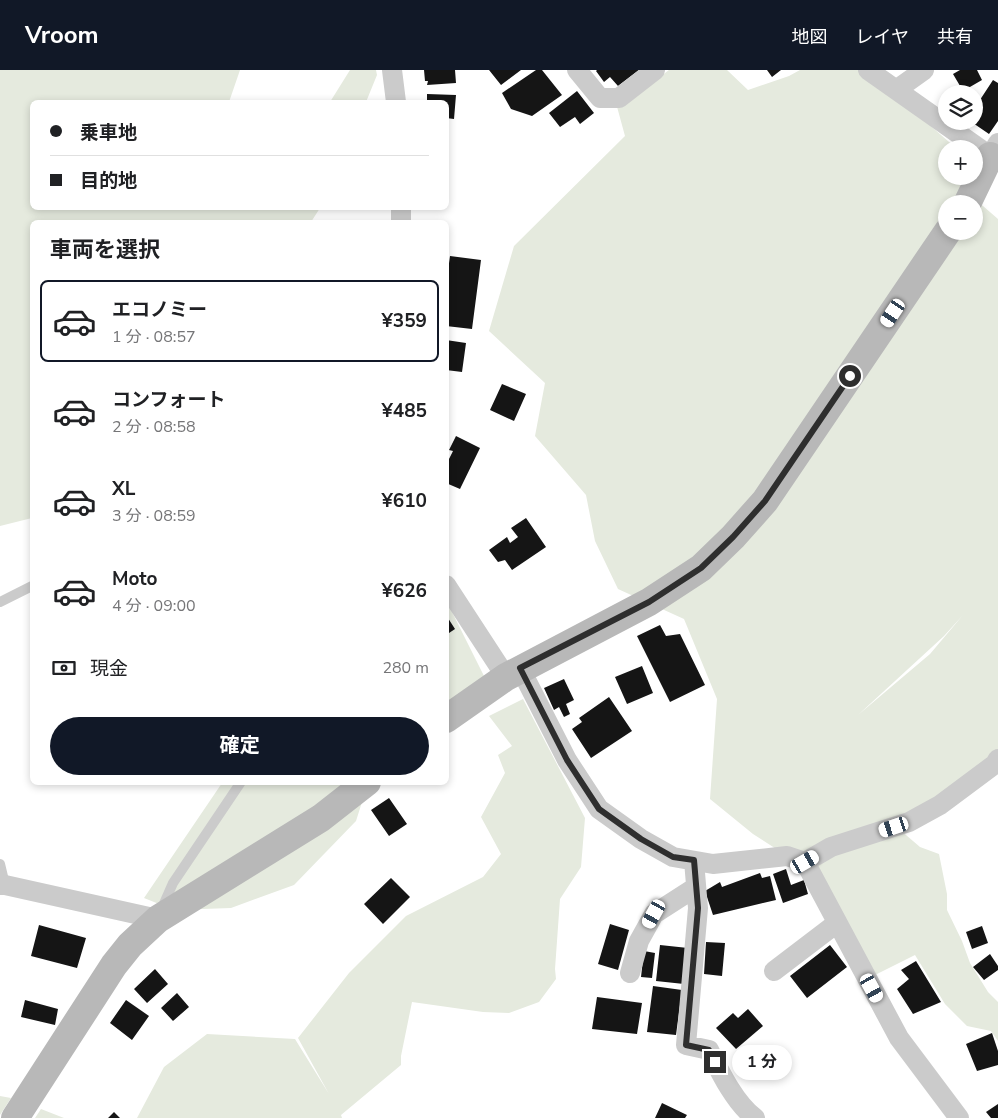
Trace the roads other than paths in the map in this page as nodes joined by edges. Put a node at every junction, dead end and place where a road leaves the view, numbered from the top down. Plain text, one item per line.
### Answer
1 (392, 70) edge
2 (577, 70) edge
3 (655, 70) edge
4 (868, 70) edge
5 (924, 70) edge
6 (896, 90) junction
7 (396, 100) edge
8 (994, 150) edge
9 (972, 195) edge
10 (942, 240) edge
11 (30, 587) edge
12 (449, 589) edge
13 (0, 602) edge
14 (513, 672) junction
15 (449, 717) edge
16 (998, 759) edge
17 (239, 785) edge
18 (363, 785) edge
19 (694, 860) junction
20 (805, 862) junction
21 (0, 864) edge
22 (3, 885) edge
23 (696, 887) junction
24 (158, 919) junction
25 (837, 923) junction
26 (774, 971) dead end
27 (630, 973) dead end
28 (952, 1116) edge
29 (15, 1118) edge
30 (755, 1118) edge

1 - 7 street
2 - 3 street
4 - 6 street
5 - 6 street
6 - 8 street
8 - 9 street
10 - 14 street
11 - 13 lane
12 - 14 street
14 - 15 street
14 - 19 street
16 - 20 street
17 - 24 lane
18 - 24 street
19 - 20 street
19 - 23 street
20 - 25 street
21 - 22 lane
22 - 24 street
23 - 27 street
23 - 30 street
24 - 29 street
25 - 26 street
25 - 28 street

